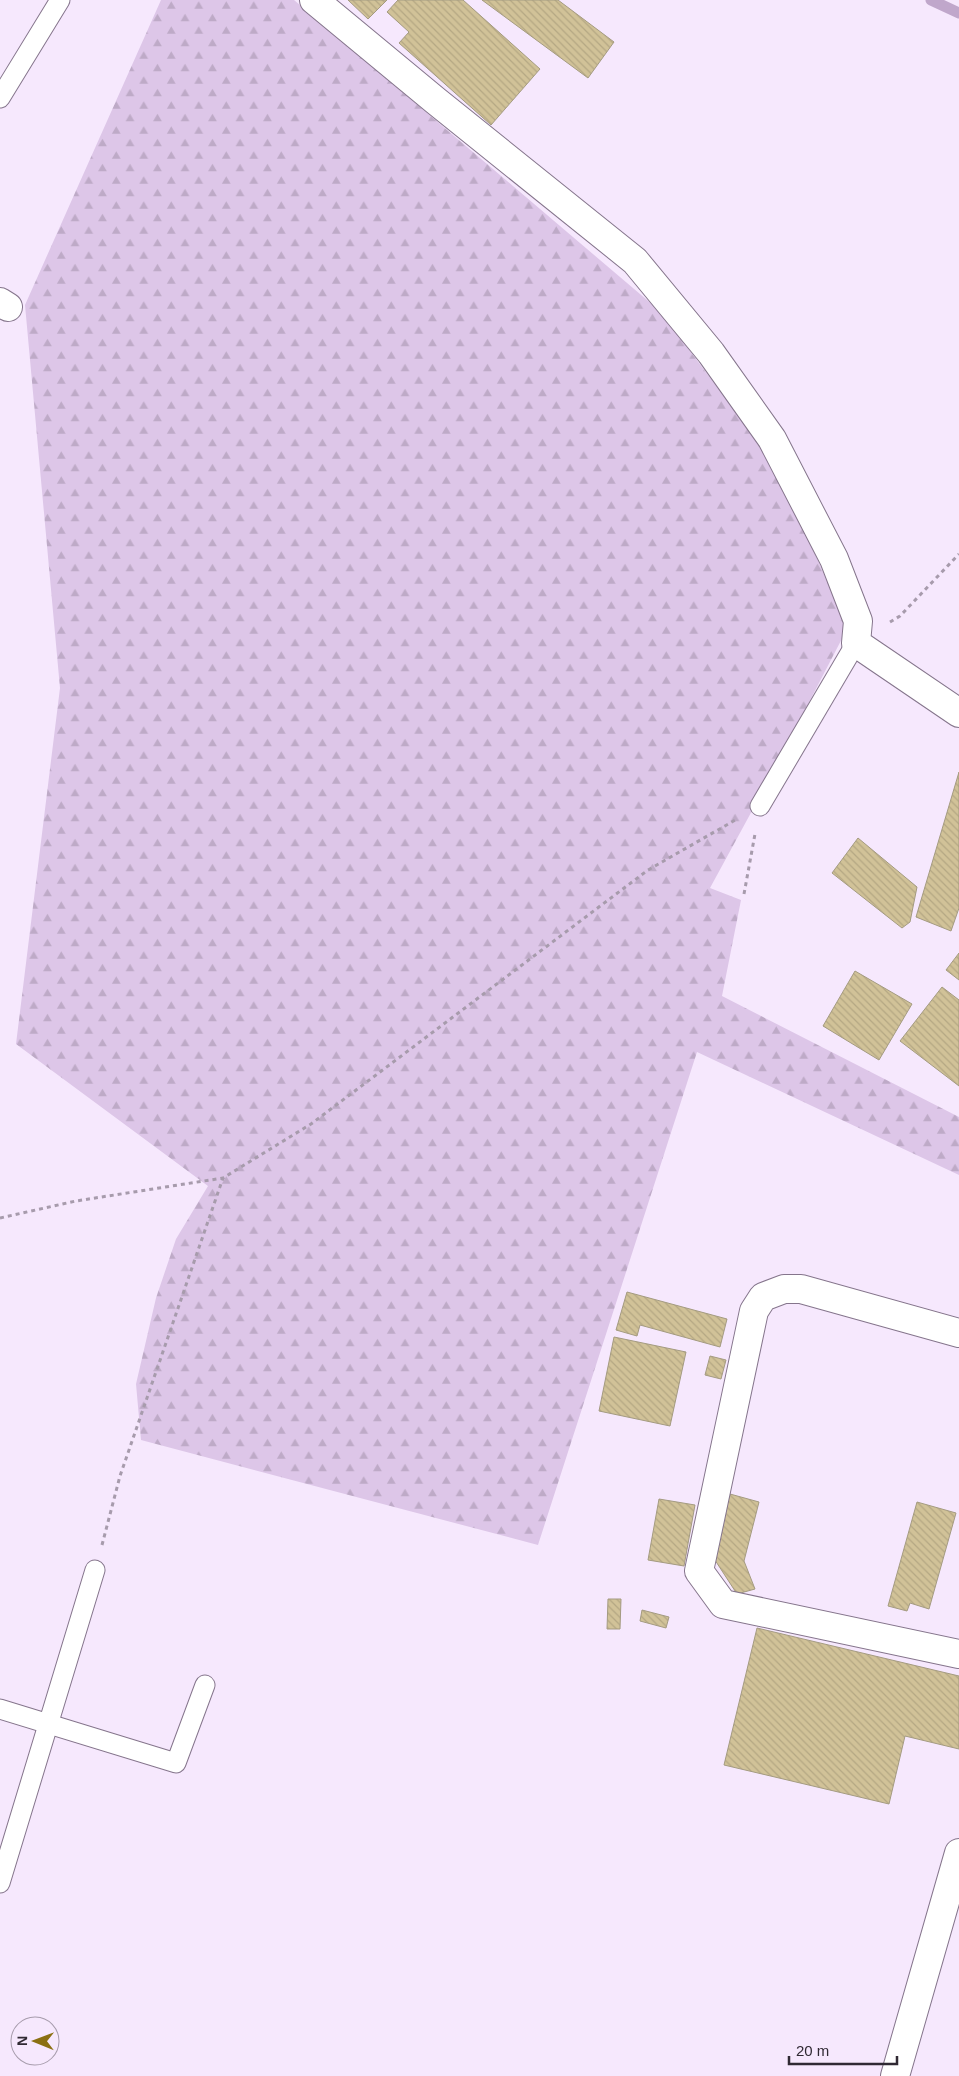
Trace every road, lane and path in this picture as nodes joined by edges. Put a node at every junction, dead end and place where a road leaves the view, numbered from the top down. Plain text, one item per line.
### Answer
1 (60, 0) edge
2 (314, 0) edge
3 (0, 98) edge
4 (959, 554) edge
5 (856, 643) junction
6 (959, 713) edge
7 (760, 806) junction
8 (744, 894) dead end
9 (223, 1178) junction
10 (0, 1218) edge
11 (959, 1333) edge
12 (95, 1570) joint
13 (959, 1654) edge
14 (205, 1685) dead end
15 (0, 1709) edge
16 (48, 1724) junction
17 (959, 1853) edge
18 (0, 1884) edge
19 (895, 2076) edge

1 - 3 lane
2 - 5 street
4 - 5 path
5 - 6 street
5 - 7 lane
7 - 8 path
7 - 9 path
9 - 10 path
9 - 12 path
11 - 13 street
12 - 16 lane
14 - 16 lane
15 - 16 lane
16 - 18 lane
17 - 19 street

